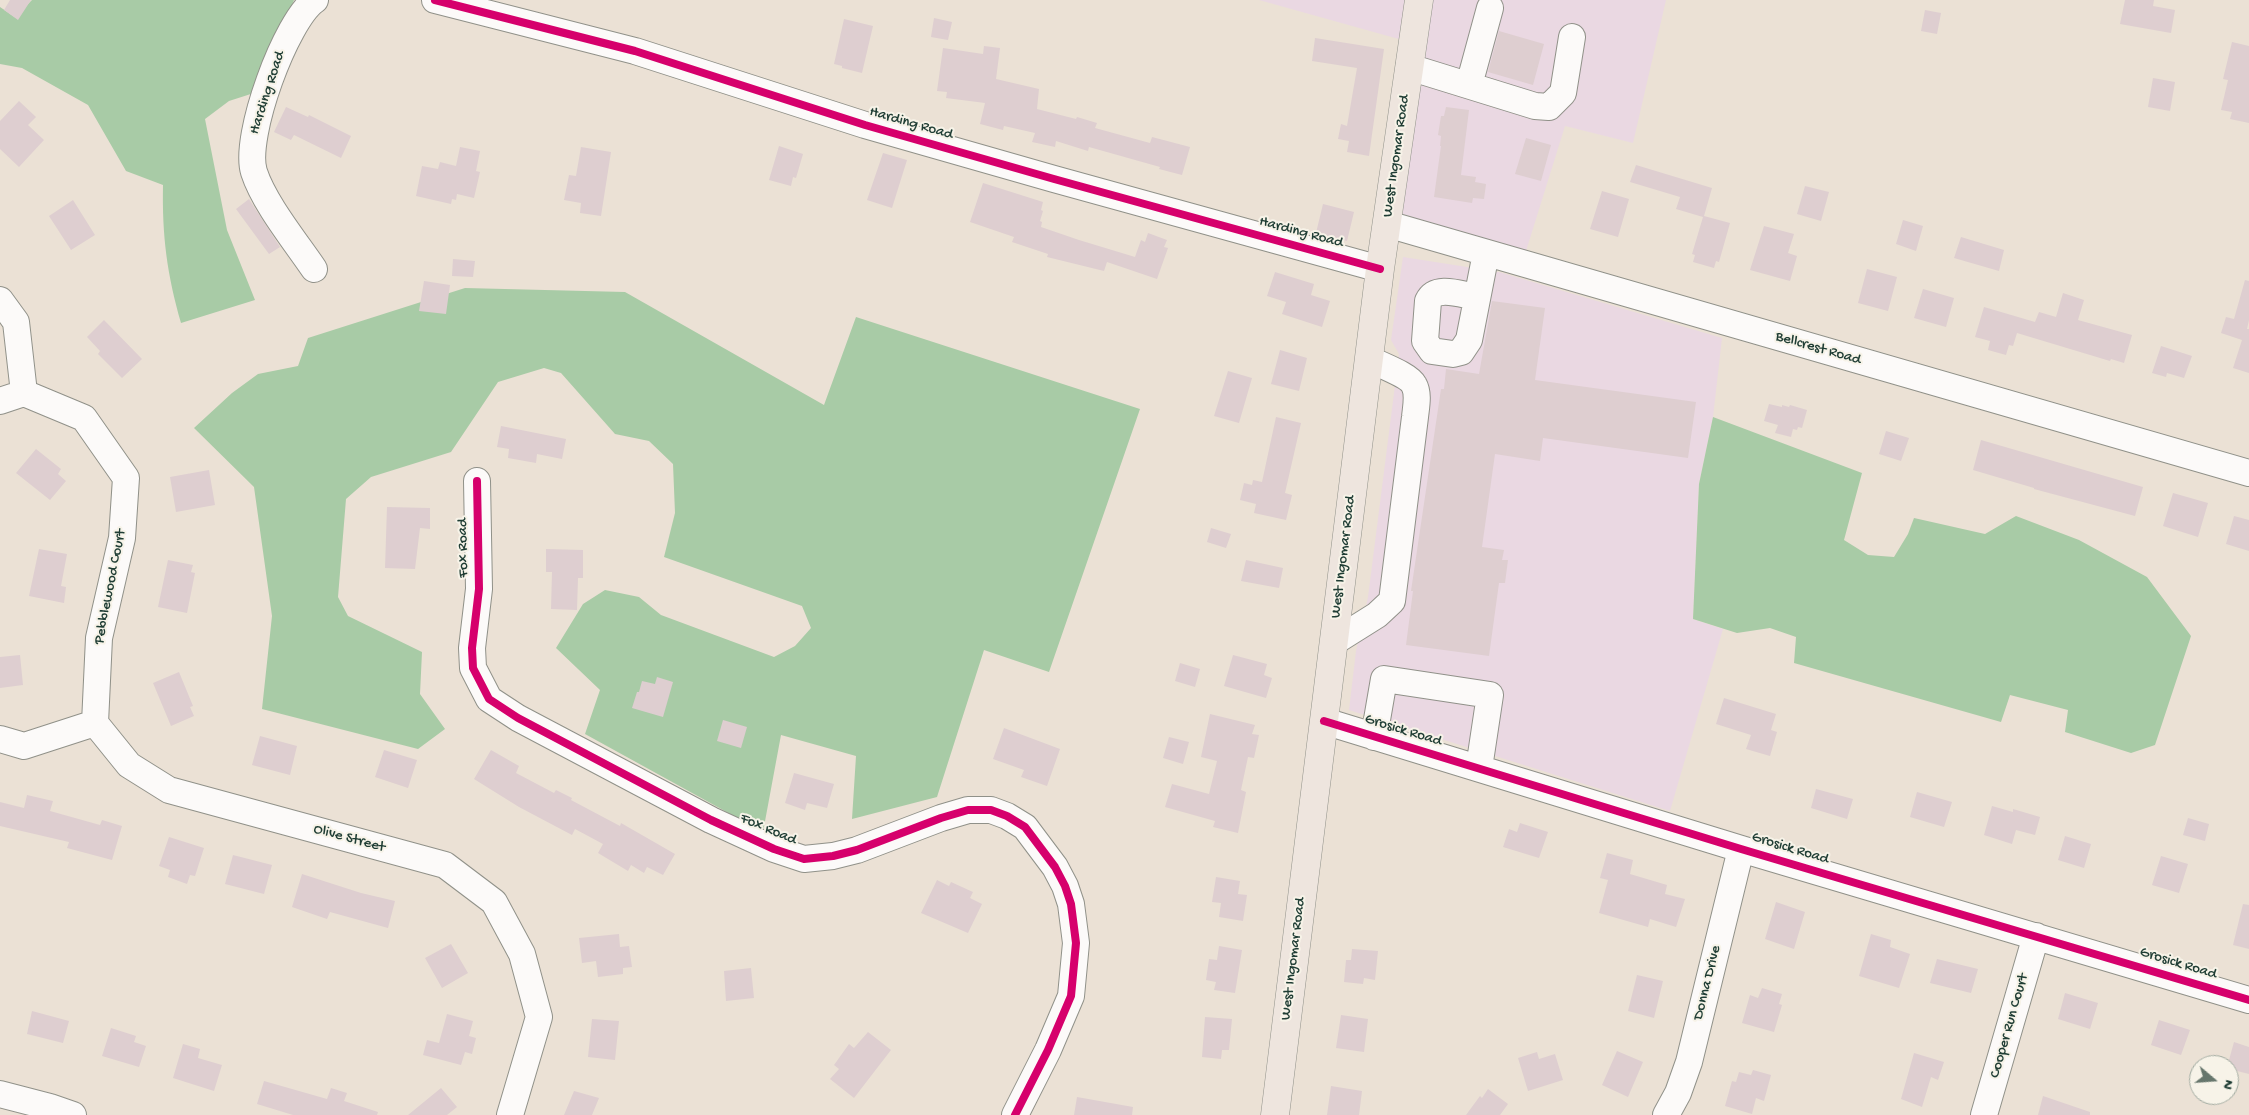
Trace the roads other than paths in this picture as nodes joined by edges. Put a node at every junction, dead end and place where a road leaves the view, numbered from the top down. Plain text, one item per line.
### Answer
1 (315, 0) edge
2 (435, 0) edge
3 (1419, 0) edge
4 (1490, 8) dead end
5 (1572, 37) dead end
6 (1410, 67) junction
7 (1469, 85) junction
8 (1386, 224) junction
9 (1486, 253) junction
10 (314, 269) dead end
11 (1380, 269) junction
12 (1476, 297) dead end
13 (0, 300) edge
14 (1369, 360) junction
15 (12, 397) edge
16 (2249, 473) edge
17 (477, 481) dead end
18 (1334, 642) junction
19 (1324, 721) junction
20 (95, 723) junction
21 (1374, 736) junction
22 (0, 740) edge
23 (1479, 768) junction
24 (1741, 849) junction
25 (2036, 936) junction
26 (2249, 1000) edge
27 (0, 1094) edge
28 (73, 1115) edge
29 (510, 1115) edge
30 (1015, 1115) edge
31 (1275, 1115) edge
32 (1666, 1115) edge
33 (1984, 1115) edge

1 - 10 street, Harding Road
2 - 11 street, Harding Road
3 - 6 main road, West Ingomar Road
4 - 7 street
5 - 7 street
6 - 7 street
6 - 8 main road, West Ingomar Road
8 - 9 street, Bellcrest Road
8 - 11 main road, West Ingomar Road
9 - 12 street
9 - 16 street, Bellcrest Road
11 - 14 main road, West Ingomar Road
13 - 15 street, Pebblewood Court
14 - 18 main road, West Ingomar Road
14 - 18 street
15 - 20 street, Pebblewood Court
17 - 30 street, Fox Road
18 - 19 main road, West Ingomar Road
19 - 21 street, Grosick Road
19 - 31 main road, West Ingomar Road
20 - 22 street
20 - 29 street, Olive Street
21 - 23 street, Grosick Road
21 - 23 street
23 - 24 street, Grosick Road
24 - 25 street, Grosick Road
24 - 32 street, Donna Drive
25 - 26 street, Grosick Road
25 - 33 street, Cooper Run Court
27 - 28 street

